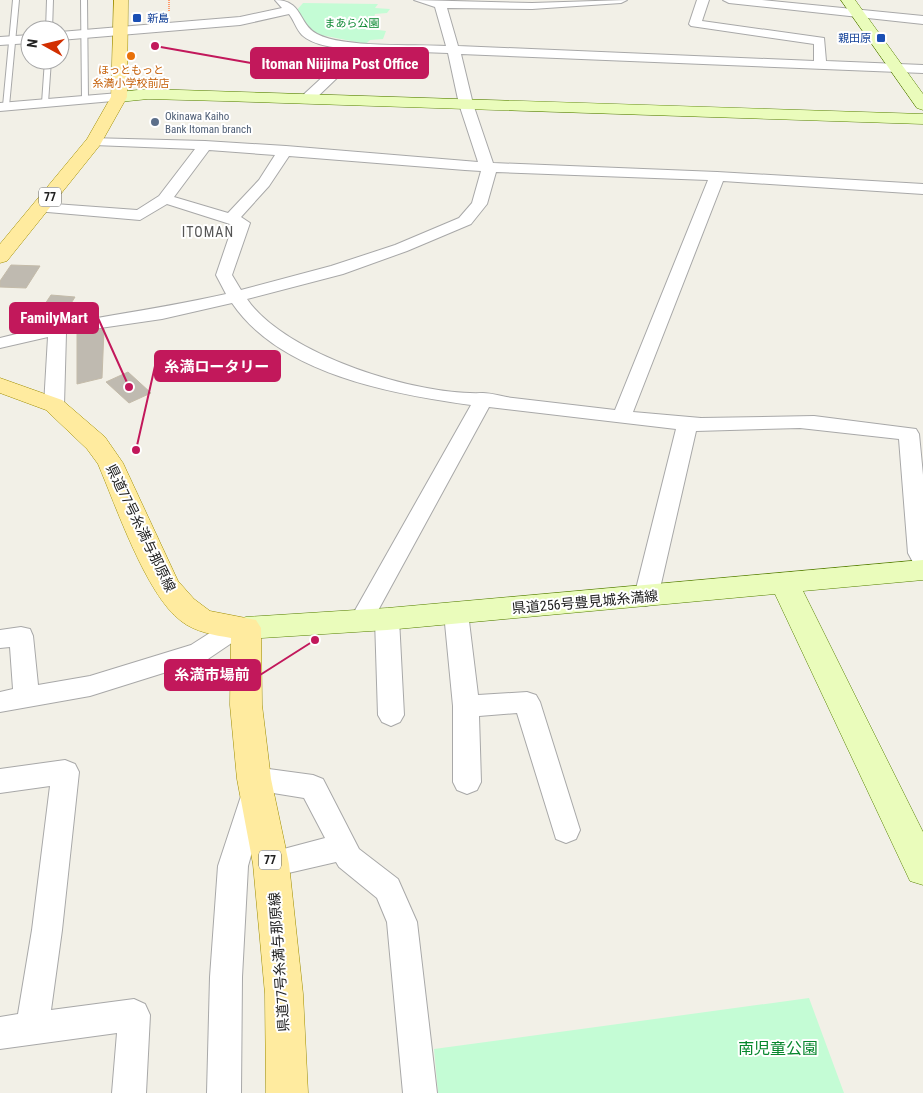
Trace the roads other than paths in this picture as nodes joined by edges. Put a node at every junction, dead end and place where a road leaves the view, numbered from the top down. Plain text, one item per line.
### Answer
1 (16, 0) edge
2 (50, 0) edge
3 (84, 0) edge
4 (121, 0) edge
5 (279, 0) edge
6 (420, 0) edge
7 (621, 0) edge
8 (703, 0) edge
9 (729, 0) edge
10 (848, 0) edge
11 (441, 3) edge
12 (291, 10) junction
13 (857, 14) junction
14 (49, 20) edge
15 (923, 20) edge
16 (120, 30) junction
17 (84, 33) junction
18 (70, 35) edge
19 (20, 39) edge
20 (6, 41) edge
21 (363, 46) junction
22 (454, 50) junction
23 (820, 65) junction
24 (896, 68) junction
25 (923, 69) edge
26 (47, 70) edge
27 (119, 97) junction
28 (307, 99) junction
29 (85, 100) junction
30 (45, 103) junction
31 (466, 104) junction
32 (923, 105) edge
33 (3, 106) edge
34 (923, 119) edge
35 (94, 142) junction
36 (205, 145) junction
37 (286, 150) junction
38 (487, 166) junction
39 (716, 176) junction
40 (923, 189) edge
41 (164, 198) junction
42 (41, 208) junction
43 (231, 219) junction
44 (2, 257) edge
45 (236, 297) junction
46 (57, 329) junction
47 (0, 336) edge
48 (0, 343) edge
49 (0, 385) edge
50 (484, 399) junction
51 (0, 400) edge
52 (54, 405) junction
53 (622, 416) junction
54 (687, 424) junction
55 (82, 430) junction
56 (923, 560) edge
57 (923, 570) edge
58 (784, 582) junction
59 (646, 596) junction
60 (456, 613) junction
61 (374, 620) junction
62 (241, 628) junction
63 (0, 639) edge
64 (26, 698) junction
65 (0, 702) edge
66 (466, 706) junction
67 (391, 715) dead end
68 (0, 781) edge
69 (468, 782) dead end
70 (255, 784) junction
71 (566, 830) dead end
72 (343, 847) junction
73 (271, 864) junction
74 (923, 869) edge
75 (32, 1029) junction
76 (0, 1033) edge
77 (129, 1093) edge
78 (224, 1093) edge
79 (286, 1093) edge
80 (420, 1093) edge

1 - 20 lane
2 - 14 lane
3 - 17 lane
4 - 16 main road, 77
5 - 12 street
6 - 11 street
7 - 11 street
8 - 23 street
9 - 13 street
10 - 13 street
11 - 22 street
12 - 16 street
12 - 21 street
13 - 15 street
13 - 24 street
16 - 17 street
16 - 27 main road, 77
17 - 18 street
17 - 29 lane
19 - 20 street
20 - 33 lane
21 - 22 street
21 - 28 street
22 - 23 street
22 - 31 street
23 - 24 street
24 - 25 street
24 - 32 street
26 - 30 lane
27 - 28 street
27 - 29 street
27 - 35 main road, 77
28 - 31 street
29 - 30 street
30 - 33 street
31 - 34 street
31 - 38 street
35 - 36 street
35 - 42 main road, 77
36 - 37 street
36 - 41 street
37 - 38 street
37 - 43 street
38 - 39 street
38 - 45 street
39 - 40 street
39 - 53 street
41 - 42 street
41 - 43 street
42 - 44 main road, 77
43 - 45 street
45 - 46 street
45 - 50 street
46 - 47 street
46 - 48 street
46 - 52 street
49 - 52 main road, 県道77号糸満与那原線
50 - 53 street
50 - 61 street
51 - 55 main road, 県道77号糸満与那原線
52 - 55 main road, 県道77号糸満与那原線
53 - 54 street
54 - 56 street
54 - 59 street
55 - 62 main road, 県道77号糸満与那原線
57 - 58 street, 県道256号豊見城糸満線
58 - 59 street, 県道256号豊見城糸満線
58 - 74 street
59 - 60 street, 県道256号豊見城糸満線
60 - 61 street, 県道256号豊見城糸満線
60 - 66 street
61 - 62 street, 県道256号豊見城糸満線
61 - 67 street
62 - 64 street
62 - 70 main road, 県道77号糸満与那原線 / 77
63 - 64 street
64 - 65 street
66 - 69 street
66 - 71 street
68 - 75 street
70 - 72 street
70 - 73 main road, 県道77号糸満与那原線 / 77
70 - 78 street
72 - 73 street
72 - 80 street
73 - 79 main road, 県道77号糸満与那原線 / 77
75 - 76 street
75 - 77 street

